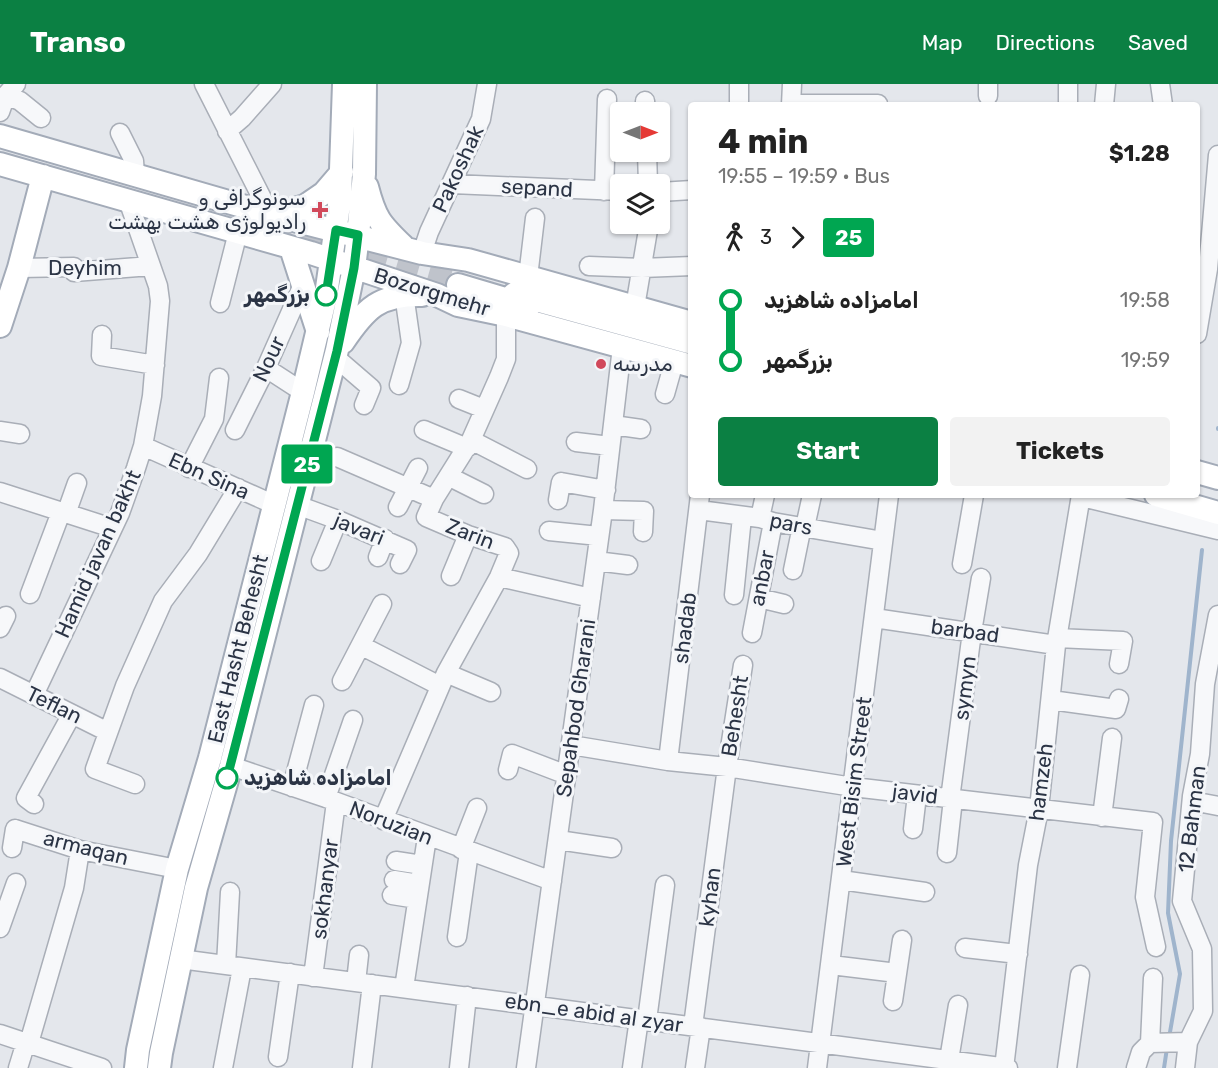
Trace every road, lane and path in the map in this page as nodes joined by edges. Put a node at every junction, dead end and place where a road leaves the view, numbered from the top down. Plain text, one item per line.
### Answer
1 (204, 84) edge
2 (272, 84) edge
3 (344, 84) edge
4 (365, 84) edge
5 (488, 84) edge
6 (739, 84) edge
7 (792, 84) edge
8 (1068, 84) edge
9 (1106, 84) edge
10 (1160, 84) edge
11 (7, 97) edge
12 (607, 99) dead end
13 (739, 102) edge
14 (791, 102) edge
15 (1068, 102) edge
16 (1104, 102) edge
17 (1163, 102) edge
18 (41, 118) dead end
19 (227, 131) junction
20 (120, 133) dead end
21 (0, 136) edge
22 (1218, 155) edge
23 (0, 164) edge
24 (353, 173) junction
25 (135, 174) junction
26 (612, 174) edge
27 (42, 176) junction
28 (452, 184) junction
29 (688, 190) edge
30 (610, 191) edge
31 (670, 191) edge
32 (128, 200) junction
33 (273, 214) junction
34 (535, 218) dead end
35 (336, 230) junction
36 (238, 232) junction
37 (648, 234) edge
38 (358, 235) junction
39 (291, 248) junction
40 (415, 251) junction
41 (332, 260) junction
42 (151, 266) junction
43 (589, 266) dead end
44 (688, 266) edge
45 (19, 268) junction
46 (354, 268) junction
47 (642, 268) junction
48 (528, 277) junction
49 (461, 282) junction
50 (302, 287) junction
51 (404, 294) junction
52 (437, 295) junction
53 (220, 303) dead end
54 (635, 307) junction
55 (506, 315) junction
56 (1200, 316) edge
57 (688, 322) edge
58 (0, 326) edge
59 (318, 332) junction
60 (102, 335) dead end
61 (688, 342) edge
62 (622, 347) junction
63 (336, 354) junction
64 (686, 360) edge
65 (155, 365) junction
66 (266, 368) junction
67 (219, 378) dead end
68 (399, 385) dead end
69 (303, 392) junction
70 (666, 394) dead end
71 (459, 399) dead end
72 (364, 405) dead end
73 (484, 409) junction
74 (613, 425) junction
75 (641, 429) dead end
76 (235, 430) dead end
77 (424, 430) dead end
78 (0, 431) edge
79 (20, 434) dead end
80 (576, 442) dead end
81 (469, 444) junction
82 (143, 446) junction
83 (610, 446) junction
84 (337, 457) dead end
85 (189, 468) junction
86 (418, 468) dead end
87 (527, 470) dead end
88 (1200, 473) edge
89 (450, 477) junction
90 (1218, 478) edge
91 (77, 483) dead end
92 (408, 487) junction
93 (238, 488) junction
94 (606, 490) junction
95 (0, 492) edge
96 (484, 494) dead end
97 (765, 498) edge
98 (811, 498) edge
99 (889, 498) edge
100 (973, 498) edge
101 (1081, 498) edge
102 (1089, 498) edge
103 (1166, 498) edge
104 (434, 499) junction
105 (558, 500) dead end
106 (700, 502) edge
107 (286, 505) junction
108 (398, 507) dead end
109 (603, 510) junction
110 (64, 513) junction
111 (1218, 513) edge
112 (742, 517) junction
113 (338, 520) junction
114 (766, 520) junction
115 (803, 527) junction
116 (112, 528) junction
117 (1218, 530) edge
118 (549, 531) dead end
119 (643, 532) dead end
120 (468, 535) junction
121 (599, 536) junction
122 (385, 539) junction
123 (883, 541) junction
124 (378, 557) dead end
125 (321, 561) dead end
126 (596, 561) junction
127 (400, 564) dead end
128 (962, 564) dead end
129 (628, 565) dead end
130 (793, 570) dead end
131 (451, 576) dead end
132 (499, 577) junction
133 (981, 578) dead end
134 (30, 594) dead end
135 (734, 596) dead end
136 (591, 598) junction
137 (759, 598) junction
138 (382, 604) dead end
139 (784, 604) dead end
140 (874, 618) junction
141 (1217, 626) edge
142 (972, 632) junction
143 (752, 633) dead end
144 (1057, 641) junction
145 (362, 646) junction
146 (1119, 664) dead end
147 (743, 665) dead end
148 (0, 678) edge
149 (443, 679) junction
150 (342, 681) dead end
151 (491, 692) dead end
152 (1211, 692) edge
153 (34, 695) junction
154 (1119, 699) dead end
155 (1051, 700) junction
156 (314, 705) dead end
157 (72, 714) junction
158 (353, 720) dead end
159 (108, 732) junction
160 (1112, 738) dead end
161 (571, 745) junction
162 (668, 761) junction
163 (231, 766) junction
164 (727, 767) junction
165 (508, 770) dead end
166 (567, 775) junction
167 (135, 784) dead end
168 (853, 787) junction
169 (292, 788) junction
170 (918, 795) junction
171 (952, 799) junction
172 (331, 800) junction
173 (1192, 801) junction
174 (34, 804) dead end
175 (1218, 806) edge
176 (477, 808) dead end
177 (1039, 809) junction
178 (1102, 816) junction
179 (384, 820) junction
180 (913, 829) dead end
181 (427, 837) junction
182 (558, 840) junction
183 (12, 848) dead end
184 (612, 848) dead end
185 (80, 850) junction
186 (465, 851) junction
187 (947, 853) dead end
188 (396, 861) dead end
189 (422, 865) junction
190 (177, 869) junction
191 (842, 880) junction
192 (552, 881) junction
193 (16, 883) dead end
194 (665, 885) dead end
195 (393, 888) dead end
196 (230, 892) dead end
197 (418, 892) junction
198 (925, 892) dead end
199 (1, 920) edge
200 (457, 937) dead end
201 (902, 940) dead end
202 (1156, 947) dead end
203 (965, 948) dead end
204 (1210, 951) edge
205 (1018, 954) junction
206 (359, 955) dead end
207 (180, 959) junction
208 (831, 965) junction
209 (234, 966) junction
210 (290, 973) junction
211 (897, 973) junction
212 (1080, 975) dead end
213 (313, 977) junction
214 (1153, 978) dead end
215 (364, 983) junction
216 (404, 988) junction
217 (467, 996) junction
218 (893, 1001) dead end
219 (535, 1005) junction
220 (958, 1005) dead end
221 (643, 1020) junction
222 (697, 1027) junction
223 (0, 1034) edge
224 (1188, 1042) junction
225 (28, 1043) junction
226 (821, 1043) junction
227 (1150, 1044) junction
228 (278, 1057) dead end
229 (949, 1060) junction
230 (62, 1061) edge
231 (930, 1063) edge
232 (18, 1068) edge
233 (102, 1068) edge
234 (136, 1068) edge
235 (159, 1068) edge
236 (223, 1068) edge
237 (362, 1068) edge
238 (459, 1068) edge
239 (526, 1068) edge
240 (632, 1068) edge
241 (695, 1068) edge
242 (818, 1068) edge
243 (1006, 1068) edge
244 (1067, 1068) edge
245 (1136, 1068) edge
246 (1185, 1068) edge

1 - 19 street
2 - 19 street
3 - 24 main road
4 - 24 main road
5 - 28 street, Pakoshak
6 - 13 street
7 - 14 street
8 - 15 street
9 - 16 street
10 - 17 street
11 - 18 street
12 - 26 street
19 - 33 street
20 - 25 street
21 - 25 main road, Bozorgmehr
22 - 56 street
23 - 27 main road, Bozorgmehr
24 - 33 main road
24 - 35 main road, East Hasht Behesht
24 - 38 main road, East Hasht Behesht
24 - 40 main road
25 - 33 main road, Bozorgmehr
27 - 32 main road, Bozorgmehr
27 - 45 main road
28 - 30 street, sepand
28 - 40 street, Pakoshak
29 - 31 street
32 - 36 main road, Bozorgmehr
32 - 42 street, Hamid javan bakht
33 - 35 main road, Bozorgmehr
34 - 48 street
35 - 38 main road, Bozorgmehr
35 - 41 main road, East Hasht Behesht
36 - 39 main road, Bozorgmehr
36 - 53 street
37 - 47 street
38 - 40 main road, Bozorgmehr
38 - 46 main road, East Hasht Behesht
39 - 41 main road, Bozorgmehr
39 - 50 main road
40 - 49 main road, Bozorgmehr
41 - 46 main road, Bozorgmehr
41 - 59 main road, East Hasht Behesht
42 - 45 street, Deyhim
42 - 65 street, Hamid javan bakht
43 - 47 street
44 - 47 street
45 - 58 main road
46 - 52 main road, Bozorgmehr
46 - 63 main road, East Hasht Behesht
47 - 54 street
48 - 49 main road, Bozorgmehr
48 - 54 main road, Bozorgmehr
49 - 52 main road, Bozorgmehr
49 - 55 main road, Bozorgmehr
49 - 61 main road
49 - 64 main road
50 - 59 main road
50 - 66 street, Nour
51 - 52 main road
51 - 63 main road
51 - 68 street
54 - 57 main road, Bozorgmehr
55 - 62 main road, Bozorgmehr
55 - 73 street, Zarin
59 - 69 main road, East Hasht Behesht
60 - 65 street
62 - 64 main road, Bozorgmehr
62 - 74 street, Sepahbod Gharani
63 - 72 street
63 - 107 main road, East Hasht Behesht
64 - 70 street
65 - 82 street, Hamid javan bakht
66 - 69 street
66 - 76 street, Nour
67 - 85 street
69 - 107 main road, East Hasht Behesht
71 - 73 street
73 - 81 street, Zarin
74 - 75 street
74 - 83 street, Sepahbod Gharani
77 - 81 street
78 - 79 street
80 - 83 street
81 - 87 street
81 - 89 street, Zarin
82 - 85 street, Ebn Sina
82 - 116 street, Hamid javan bakht
83 - 94 street, Sepahbod Gharani
84 - 92 street
85 - 93 street, Ebn Sina
86 - 92 street
88 - 90 main road
89 - 96 street
89 - 104 street, Zarin
91 - 110 street
92 - 104 street
92 - 108 street
93 - 107 street, Ebn Sina
93 - 159 street
94 - 105 street
94 - 109 street, Sepahbod Gharani
95 - 110 street
97 - 114 street, anbar
98 - 115 street
99 - 123 street, West Bisim Street
100 - 128 street
101 - 144 street, hamzeh
102 - 117 street
103 - 111 main road
104 - 120 street, Zarin
106 - 112 street, pars
106 - 162 street, shadab
107 - 113 street, javari
107 - 163 main road, East Hasht Behesht
107 - 190 main road, East Hasht Behesht
109 - 119 street
109 - 121 street, Sepahbod Gharani
110 - 116 street
110 - 134 street
112 - 114 street, pars
112 - 135 street
113 - 122 street, javari
113 - 125 street
114 - 115 street, pars
114 - 137 street, anbar
115 - 123 street, pars
115 - 130 street
116 - 153 street, Hamid javan bakht
118 - 121 street
120 - 131 street
120 - 132 street, Zarin
121 - 126 street, Sepahbod Gharani
122 - 124 street
122 - 127 street, javari
123 - 140 street, West Bisim Street
126 - 129 street
126 - 136 street, Sepahbod Gharani
132 - 136 street
132 - 149 street, Zarin
133 - 142 street, symyn
136 - 161 street, Sepahbod Gharani
137 - 139 street
137 - 143 street, anbar
138 - 145 street
140 - 142 street, barbad
140 - 168 street, West Bisim Street
141 - 152 street, 12 Bahman
142 - 144 street, barbad
142 - 171 street, symyn
144 - 146 street, barbad
144 - 155 street, hamzeh
145 - 149 street
145 - 150 street
147 - 164 street, Behesht
148 - 153 street, Teflan
149 - 151 street
149 - 179 street, Zarin
152 - 173 street, 12 Bahman
153 - 157 street, Teflan
154 - 155 street
155 - 177 street, hamzeh
156 - 169 street
157 - 159 street, Teflan
157 - 174 street
158 - 172 street, sokhanyar
159 - 167 street
160 - 178 street
161 - 162 street, javid
161 - 166 street, Sepahbod Gharani
162 - 164 street, javid
163 - 169 street, Noruzian
163 - 207 main road, East Hasht Behesht
164 - 168 street, javid
164 - 222 street, kyhan
165 - 166 street
166 - 182 street, Sepahbod Gharani
168 - 170 street, javid
168 - 191 street, West Bisim Street
169 - 172 street, Noruzian
170 - 171 street, javid
170 - 180 street
171 - 177 street, javid
171 - 187 street, symyn
172 - 179 street, Noruzian
172 - 213 street, sokhanyar
173 - 175 street
173 - 204 street, 12 Bahman
176 - 186 street
177 - 178 street, javid
177 - 205 street, hamzeh
178 - 202 street, javid
179 - 181 street, Noruzian
181 - 186 street, Noruzian
181 - 189 street
182 - 184 street
182 - 192 street, Sepahbod Gharani
183 - 185 street, armaqan
185 - 190 street, armaqan
185 - 225 street
186 - 192 street, Noruzian
186 - 200 street
188 - 189 street
189 - 197 street
190 - 234 main road, East Hasht Behesht
191 - 198 street
191 - 208 street, West Bisim Street
192 - 219 street, Sepahbod Gharani
193 - 199 street
194 - 221 street
195 - 197 street
196 - 209 street
197 - 216 street
201 - 211 street
203 - 205 street
204 - 224 street
205 - 243 street, hamzeh
206 - 215 street
207 - 209 street, ebn_e abid al zyar
207 - 235 main road, East Hasht Behesht
208 - 211 street
208 - 226 street, West Bisim Street
209 - 210 street, ebn_e abid al zyar
209 - 236 street
210 - 213 street, ebn_e abid al zyar
210 - 228 street
211 - 218 street
212 - 244 street
213 - 215 street, ebn_e abid al zyar
214 - 227 street
215 - 216 street, ebn_e abid al zyar
215 - 237 street
216 - 217 street, ebn_e abid al zyar
217 - 219 street, ebn_e abid al zyar
217 - 238 street
219 - 221 street, ebn_e abid al zyar
219 - 239 street, Sepahbod Gharani
220 - 229 street
221 - 222 street, ebn_e abid al zyar
221 - 240 street
222 - 226 street, ebn_e abid al zyar
222 - 241 street, kyhan
223 - 225 street
224 - 227 street
224 - 246 street
225 - 230 street
225 - 232 street
226 - 231 street, ebn_e abid al zyar
226 - 242 street, West Bisim Street
227 - 245 street
229 - 231 street, ebn_e abid al zyar
229 - 243 street, ebn_e abid al zyar
230 - 233 street

